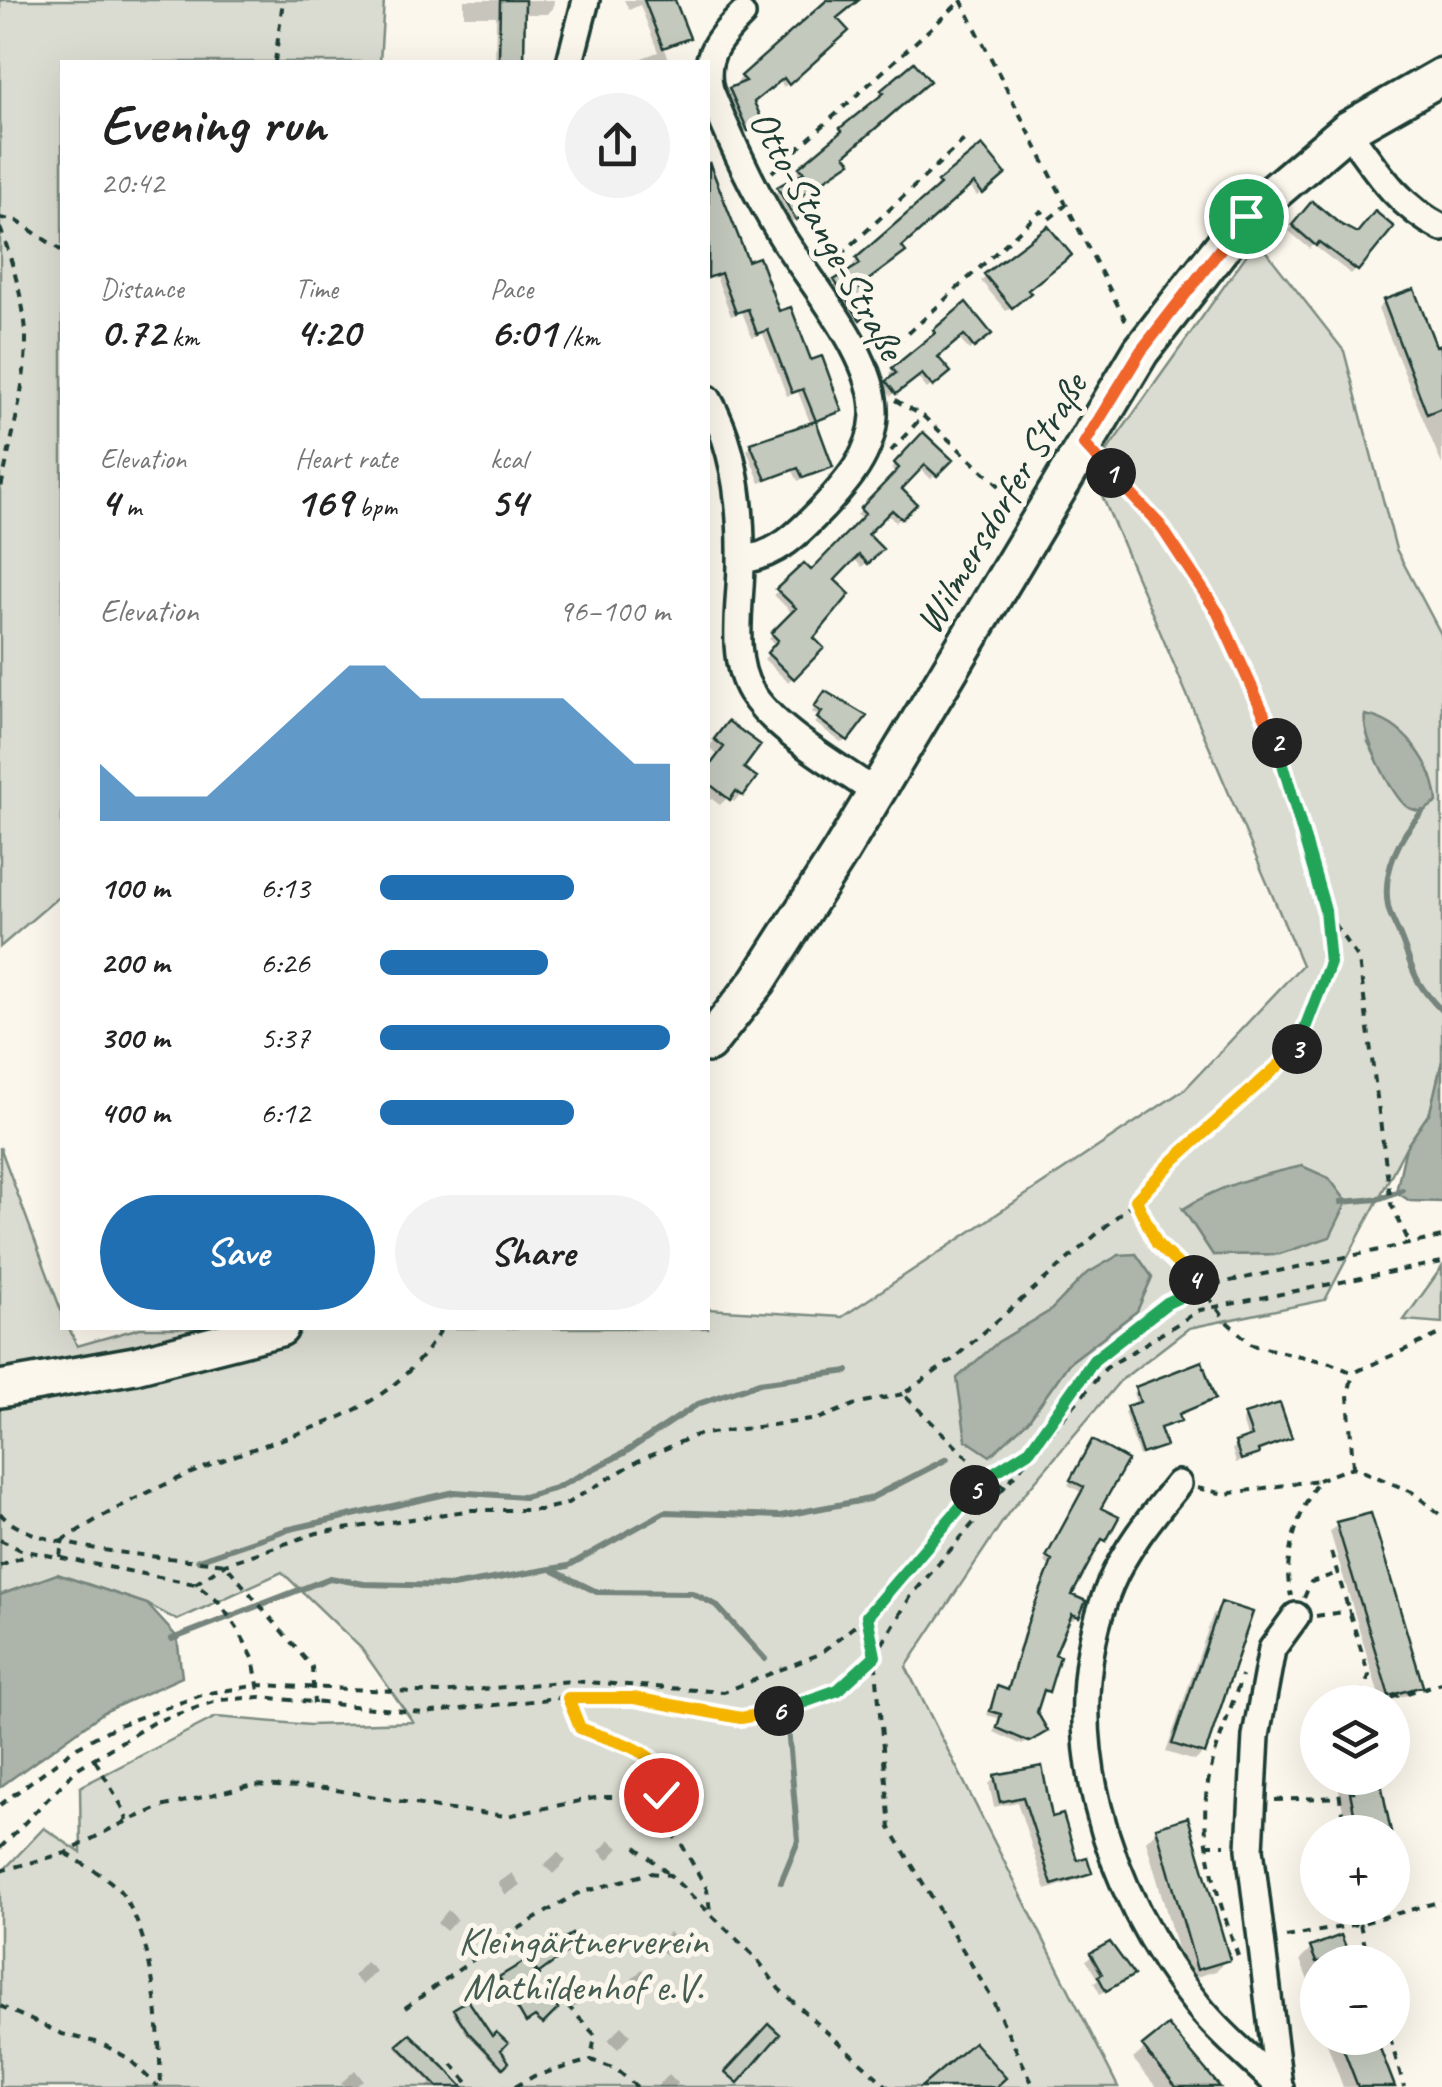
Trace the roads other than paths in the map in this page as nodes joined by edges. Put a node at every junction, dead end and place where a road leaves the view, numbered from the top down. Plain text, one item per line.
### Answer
1 (586, 0) edge
2 (742, 16) dead end
3 (571, 60) edge
4 (710, 60) edge
5 (1442, 76) edge
6 (710, 84) edge
7 (1347, 130) junction
8 (1442, 228) edge
9 (710, 404) edge
10 (741, 560) junction
11 (876, 793) junction
12 (710, 1041) edge
13 (272, 1330) edge
14 (8, 1388) edge
15 (1178, 1484) road end
16 (1308, 1616) road end
17 (1280, 2086) edge

1 - 3 street
2 - 4 street, Otto-Stange-Straße
5 - 7 street, Wilmersdorfer Straße
6 - 10 street, Otto-Stange-Straße
7 - 8 street
7 - 11 street, Wilmersdorfer Straße
9 - 10 street
10 - 11 street
11 - 12 street, Wilmersdorfer Straße
13 - 14 street
15 - 17 street
16 - 17 street

